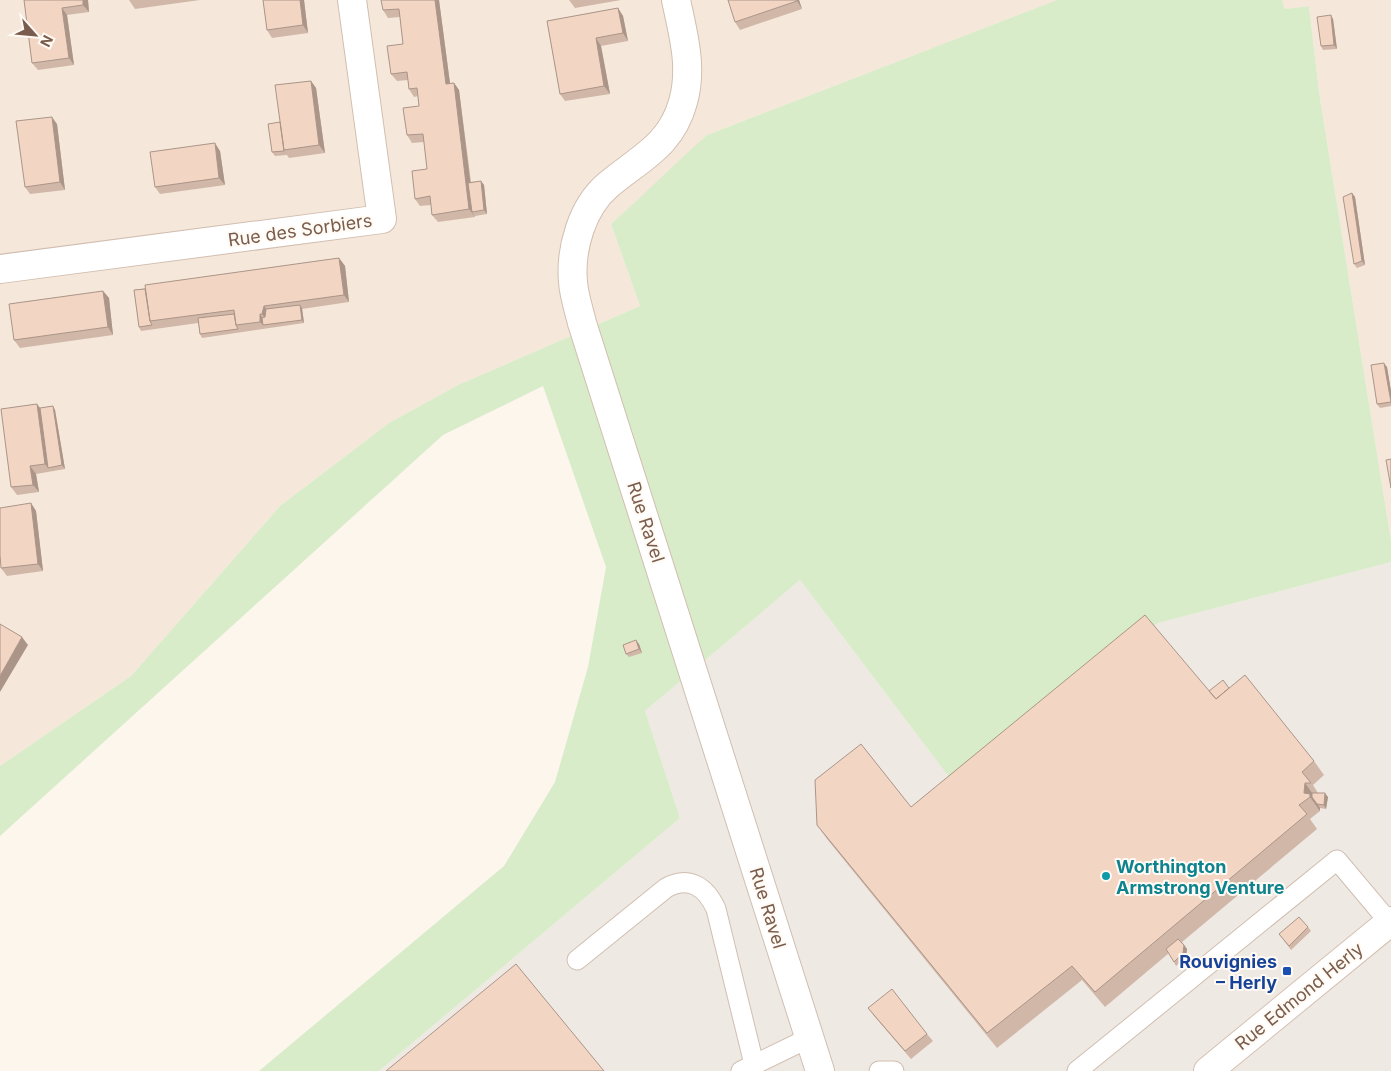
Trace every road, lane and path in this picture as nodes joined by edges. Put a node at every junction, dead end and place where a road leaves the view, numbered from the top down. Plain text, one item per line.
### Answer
1 (352, 0) edge
2 (676, 0) edge
3 (0, 270) edge
4 (1390, 922) edge
5 (577, 960) dead end
6 (809, 1038) junction
7 (748, 1068) edge
8 (820, 1071) edge
9 (879, 1071) edge
10 (894, 1071) edge
11 (1078, 1071) edge
12 (1208, 1071) edge

1 - 3 street, Rue des Sorbiers
2 - 6 street, Rue Ravel
4 - 11 lane
4 - 12 street, Rue Edmond Herly
5 - 7 lane
6 - 7 lane
6 - 8 street, Rue Ravel
9 - 10 lane

